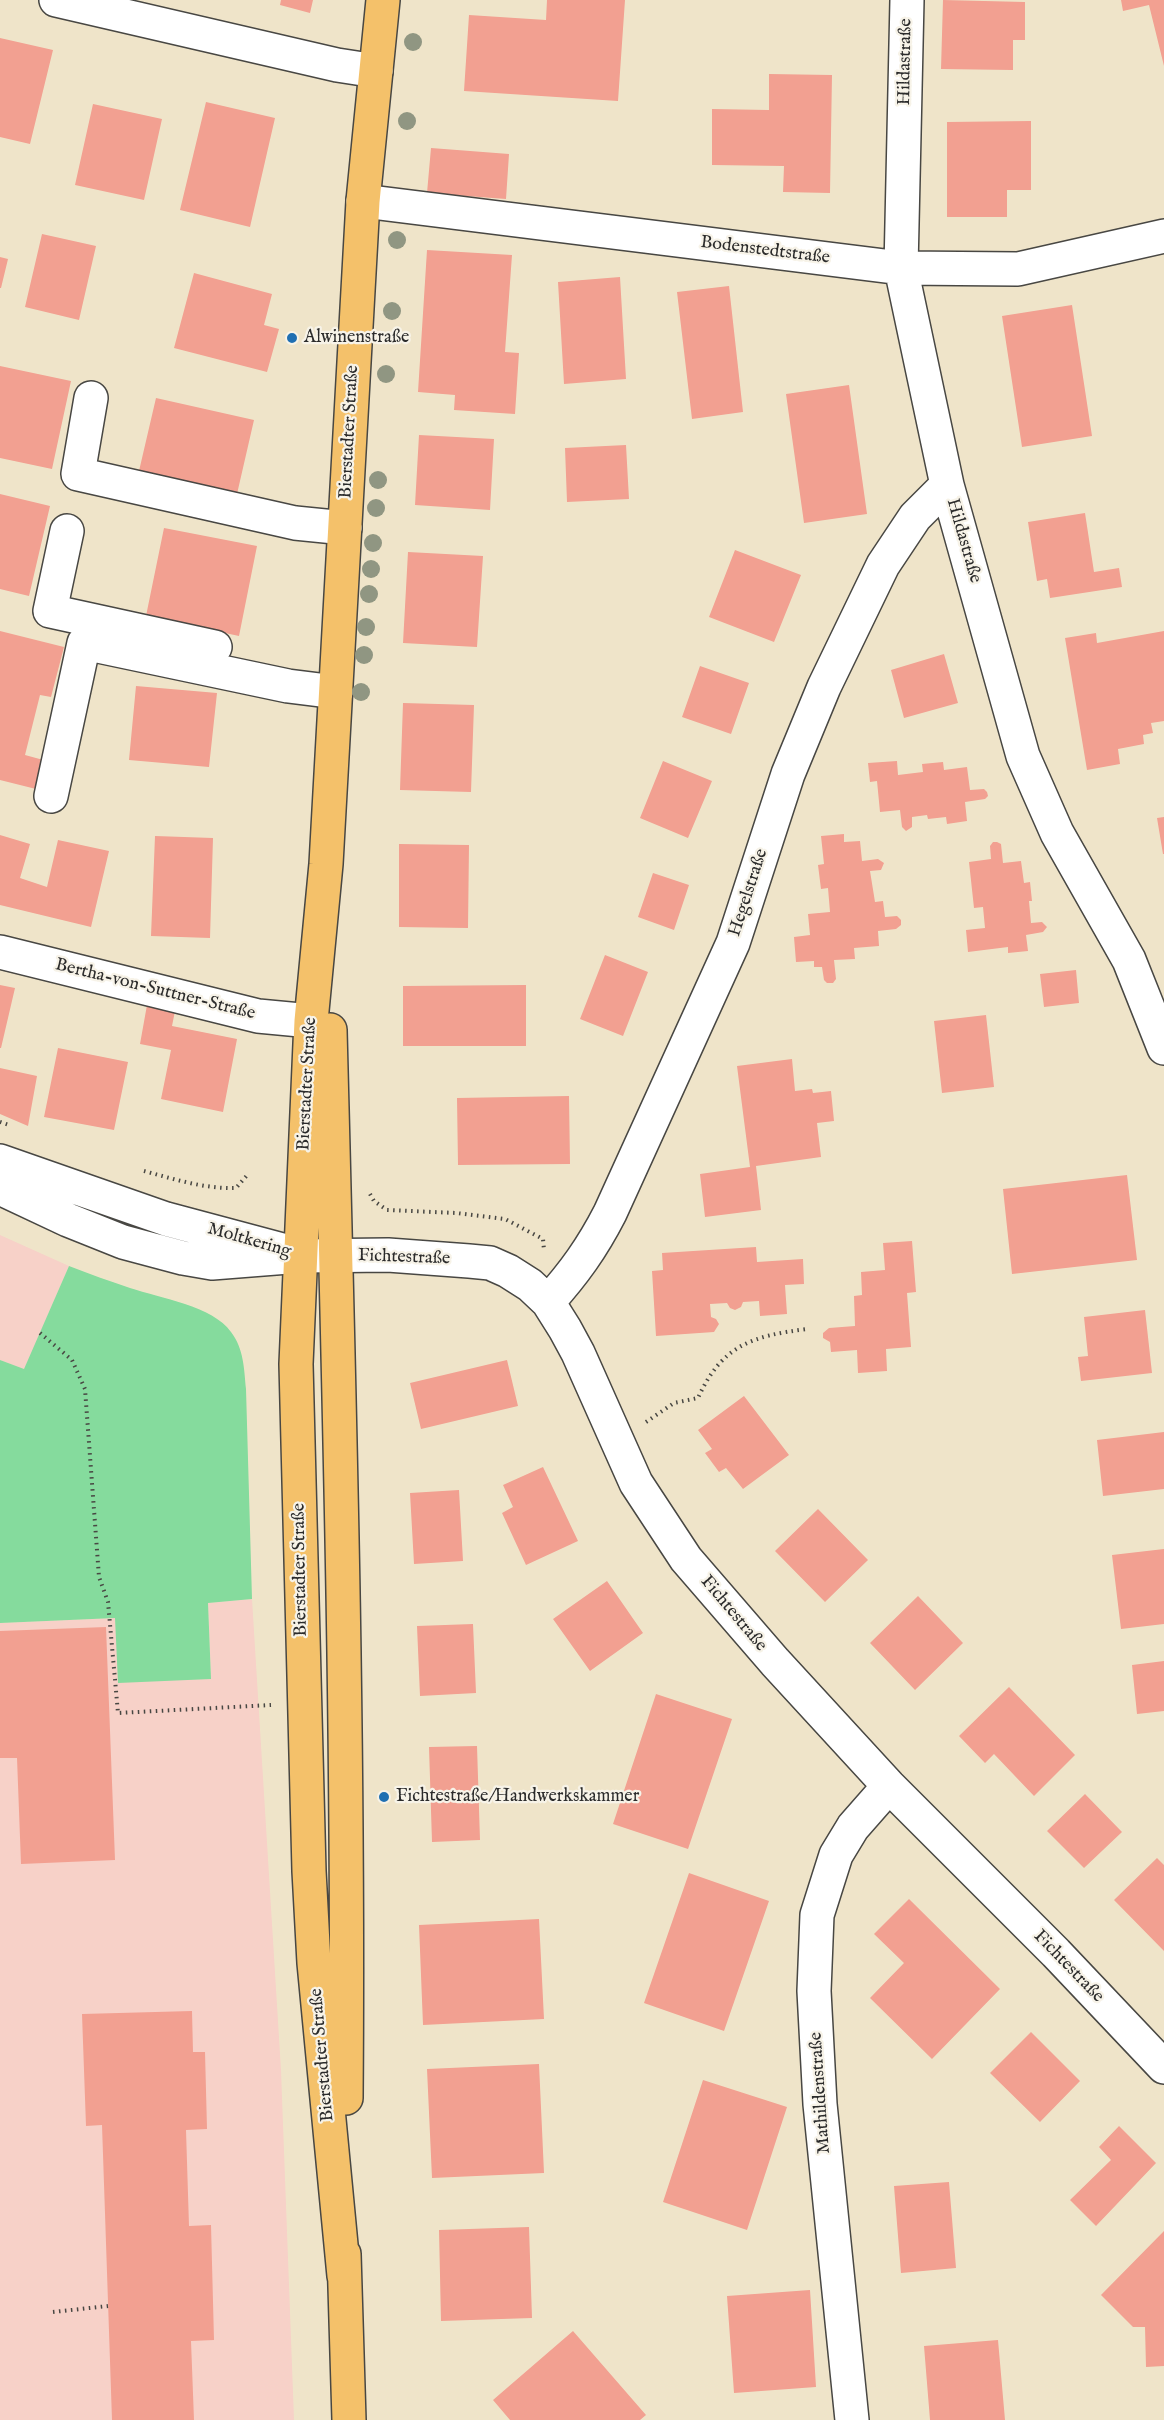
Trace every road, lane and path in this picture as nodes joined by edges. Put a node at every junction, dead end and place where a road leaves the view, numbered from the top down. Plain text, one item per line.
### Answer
1 (56, 0) edge
2 (383, 0) edge
3 (907, 0) edge
4 (376, 71) junction
5 (363, 201) junction
6 (1164, 236) edge
7 (902, 268) junction
8 (91, 398) dead end
9 (947, 485) junction
10 (345, 528) junction
11 (67, 531) dead end
12 (337, 681) junction
13 (51, 796) dead end
14 (326, 864) junction
15 (0, 952) edge
16 (311, 1021) junction
17 (1164, 1048) edge
18 (0, 1122) edge
19 (19, 1129) dead end
20 (0, 1161) edge
21 (138, 1169) dead end
22 (249, 1173) dead end
23 (0, 1188) edge
24 (369, 1191) dead end
25 (543, 1239) dead end
26 (301, 1256) junction
27 (337, 1257) junction
28 (548, 1302) junction
29 (807, 1329) dead end
30 (40, 1333) dead end
31 (674, 1403) dead end
32 (305, 1703) junction
33 (889, 1786) junction
34 (1164, 2067) edge
35 (344, 2276) junction
36 (108, 2306) dead end
37 (53, 2312) dead end
38 (350, 2420) edge
39 (852, 2420) edge

1 - 4 street
2 - 4 main road, Bierstadter Straße
3 - 7 street, Hildastraße
4 - 5 main road, Bierstadter Straße
5 - 7 street, Bodenstedtstraße
5 - 10 main road, Bierstadter Straße
6 - 7 street, Bodenstedtstraße
7 - 9 street, Hildastraße
8 - 10 street
9 - 17 street, Hildastraße
9 - 28 street, Hegelstraße
10 - 12 main road, Bierstadter Straße
11 - 12 street
12 - 13 street
12 - 14 main road, Bierstadter Straße
14 - 16 main road, Bierstadter Straße
14 - 27 main road, Bierstadter Straße
15 - 16 street, Bertha-von-Suttner-Straße
16 - 26 main road, Bierstadter Straße
18 - 19 path
20 - 26 street, Moltkering
21 - 22 path
23 - 26 street, Moltkering
24 - 25 path
26 - 27 street, Fichtestraße
26 - 32 main road, Bierstadter Straße
27 - 28 street, Fichtestraße
27 - 35 main road, Bierstadter Straße
28 - 33 street, Fichtestraße
29 - 31 path
30 - 32 path
32 - 35 main road, Bierstadter Straße
33 - 34 street, Fichtestraße
33 - 39 street, Mathildenstraße
35 - 38 main road, Bierstadter Straße
36 - 37 path

